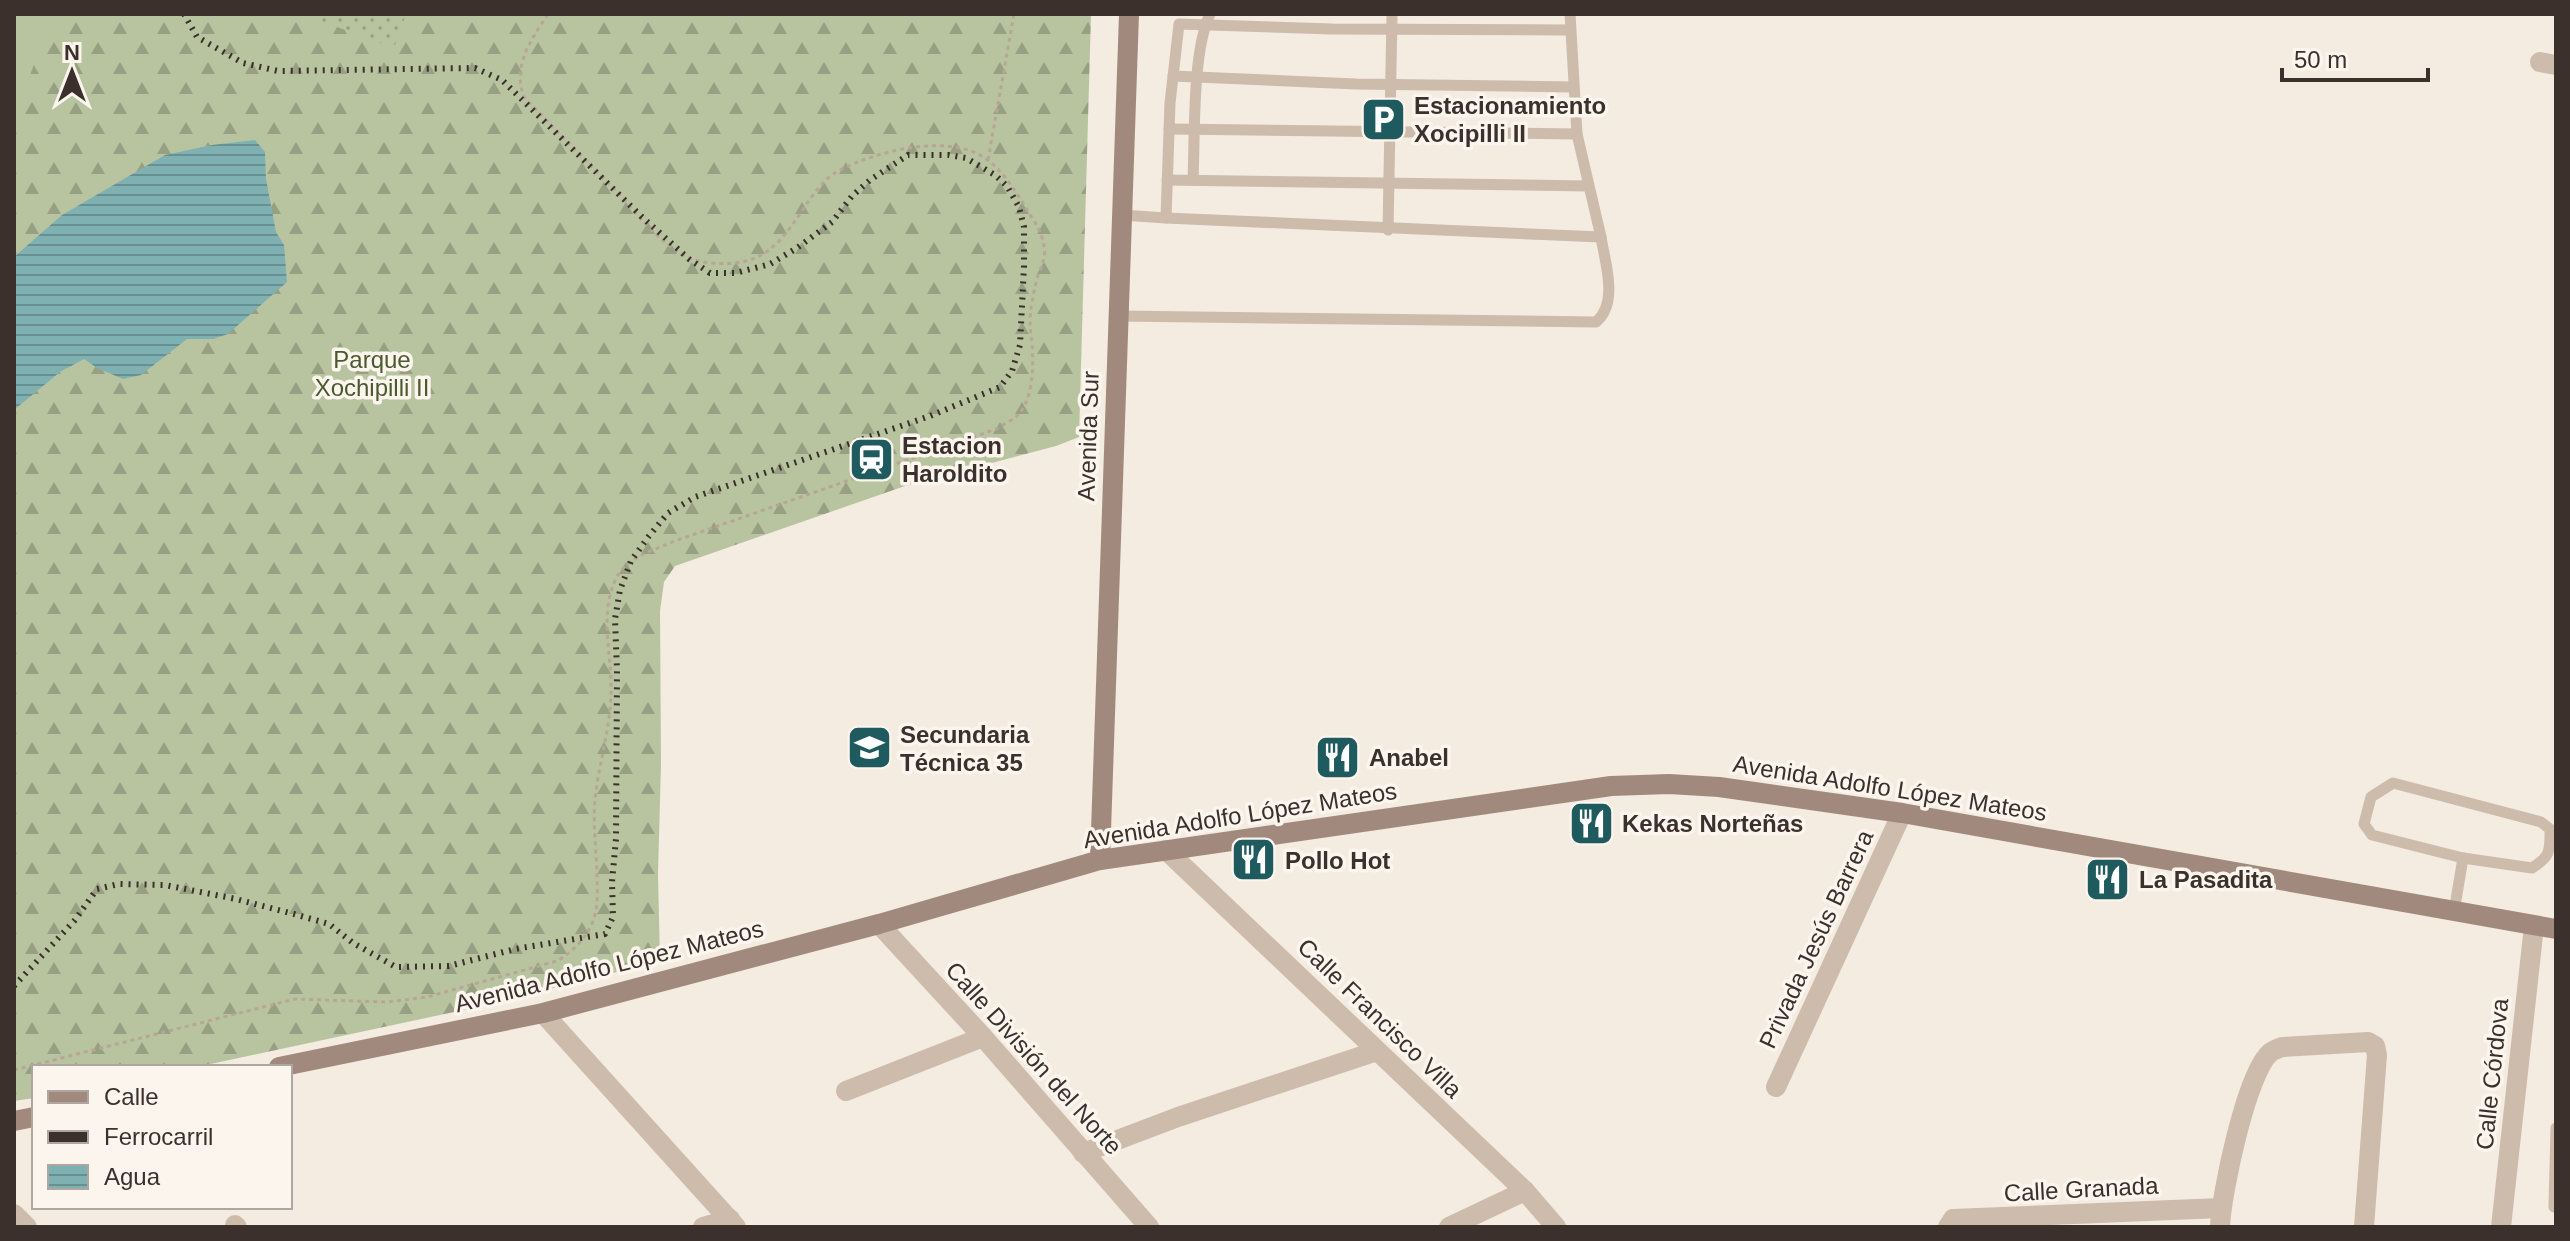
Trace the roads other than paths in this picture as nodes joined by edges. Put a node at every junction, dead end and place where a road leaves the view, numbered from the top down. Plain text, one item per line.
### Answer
1 (1129, 14) edge
2 (1392, 14) edge
3 (1570, 14) edge
4 (1180, 19) edge
5 (1207, 19) edge
6 (1391, 29) junction
7 (1570, 30) junction
8 (1173, 76) junction
9 (1198, 77) junction
10 (1390, 84) junction
11 (1573, 87) junction
12 (1169, 129) junction
13 (1195, 129) junction
14 (1389, 132) junction
15 (1577, 134) junction
16 (1167, 180) junction
17 (1193, 180) junction
18 (1389, 184) junction
19 (1588, 186) junction
20 (1122, 215) junction
21 (1166, 218) junction
22 (1388, 230) junction
23 (1601, 237) junction
24 (1118, 316) junction
25 (1902, 813) junction
26 (1166, 850) junction
27 (2463, 858) junction
28 (1100, 860) junction
29 (2454, 912) junction
30 (879, 924) junction
31 (2534, 926) junction
32 (2556, 929) edge
33 (543, 1013) junction
34 (983, 1037) junction
35 (1377, 1051) junction
36 (289, 1065) edge
37 (1776, 1087) dead end
38 (846, 1091) dead end
39 (2556, 1128) edge
40 (1083, 1153) junction
41 (1525, 1191) junction
42 (2554, 1207) dead end
43 (14, 1214) edge
44 (2220, 1218) edge
45 (733, 1223) edge
46 (27, 1227) edge
47 (703, 1227) edge
48 (1149, 1227) edge
49 (1449, 1227) edge
50 (1556, 1227) edge
51 (1948, 1227) edge
52 (2364, 1227) edge
53 (2501, 1227) edge

1 - 20 street, Avenida Sur
2 - 6 lane
3 - 7 lane
4 - 5 lane
4 - 8 lane
5 - 6 lane
5 - 9 lane
6 - 7 lane
6 - 10 lane
7 - 11 lane
8 - 9 lane
8 - 12 lane
9 - 10 lane
9 - 13 lane
10 - 11 lane
10 - 14 lane
11 - 15 lane
12 - 13 lane
12 - 16 lane
13 - 14 lane
13 - 17 lane
14 - 15 lane
14 - 18 lane
15 - 19 lane
16 - 17 lane
16 - 21 lane
17 - 18 lane
18 - 19 lane
18 - 22 lane
19 - 23 lane
20 - 21 lane
20 - 24 street, Avenida Sur
21 - 22 lane
22 - 23 lane
23 - 24 lane
24 - 28 street, Avenida Sur
25 - 26 street, Avenida Adolfo López Mateos
25 - 29 street, Avenida Adolfo López Mateos
25 - 37 street, Privada Jesús Barrera
26 - 28 street, Avenida Adolfo López Mateos
26 - 35 street, Calle Francisco Villa
27 - 27 lane
27 - 29 lane
28 - 30 street, Avenida Adolfo López Mateos
29 - 31 street, Avenida Adolfo López Mateos
30 - 33 street, Avenida Adolfo López Mateos
30 - 34 street, Calle División del Norte
31 - 32 street, Avenida Adolfo López Mateos
31 - 53 street, Calle Córdova
33 - 36 street, Avenida Adolfo López Mateos
33 - 45 street
34 - 38 street
34 - 40 street, Calle División del Norte
35 - 40 street
35 - 41 street, Calle Francisco Villa
39 - 42 lane
40 - 48 street, Calle División del Norte
41 - 49 street
41 - 50 street, Calle Francisco Villa
43 - 46 street
44 - 51 street, Calle Granada
44 - 52 street
45 - 47 street

